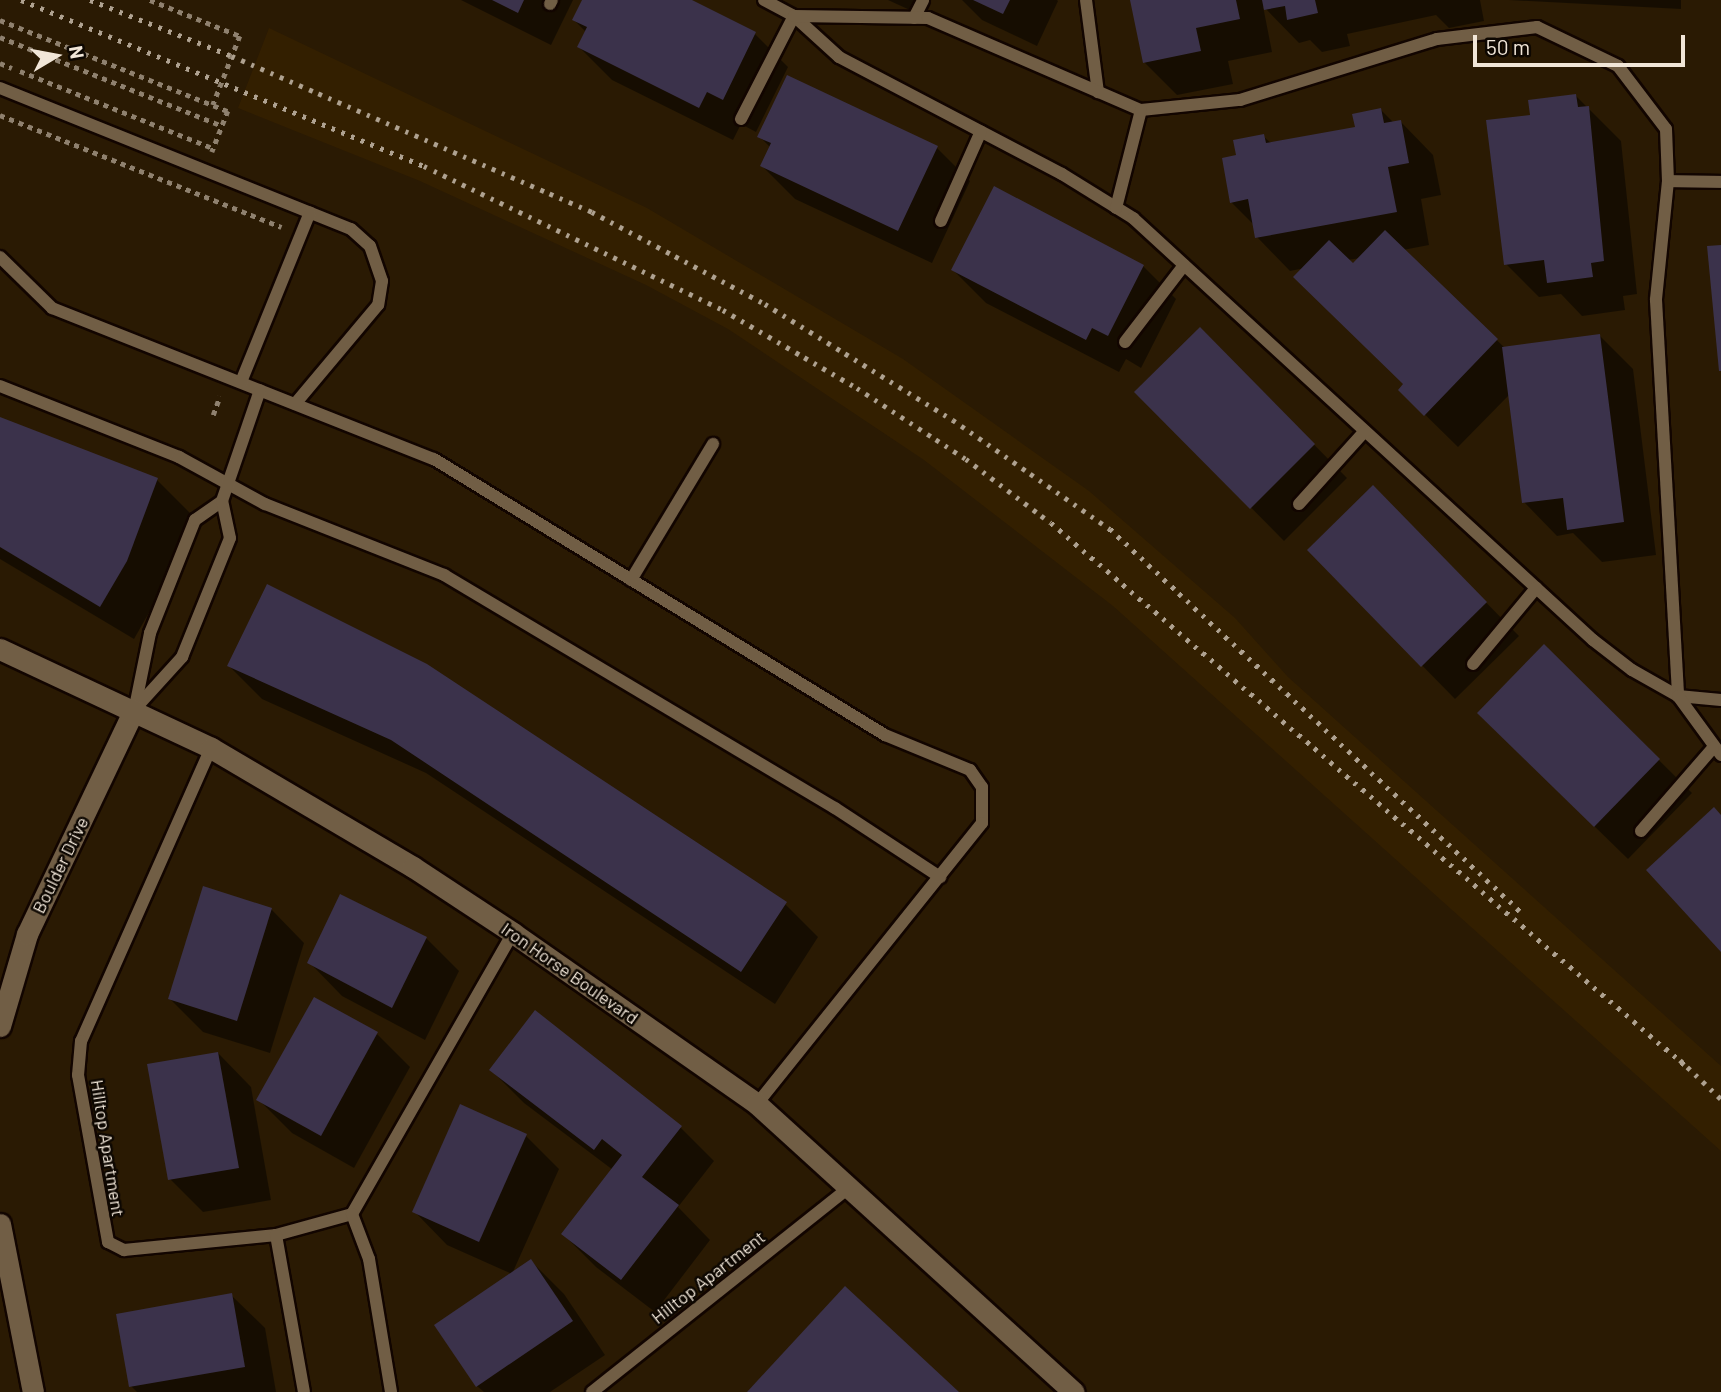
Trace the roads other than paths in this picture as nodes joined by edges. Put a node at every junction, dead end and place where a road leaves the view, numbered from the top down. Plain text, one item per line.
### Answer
1 (764, 0) edge
2 (923, 0) edge
3 (1086, 0) edge
4 (794, 16) junction
5 (914, 18) junction
6 (0, 88) edge
7 (1098, 92) junction
8 (1142, 110) junction
9 (741, 119) dead end
10 (981, 131) junction
11 (1668, 181) junction
12 (1721, 182) edge
13 (1116, 208) junction
14 (310, 212) junction
15 (941, 221) dead end
16 (0, 257) edge
17 (1184, 265) junction
18 (1125, 342) dead end
19 (241, 382) junction
20 (0, 386) edge
21 (260, 390) junction
22 (295, 404) junction
23 (1365, 431) junction
24 (713, 444) dead end
25 (228, 485) junction
26 (222, 501) junction
27 (1300, 504) dead end
28 (631, 580) junction
29 (1536, 588) junction
30 (0, 649) edge
31 (1473, 664) dead end
32 (1678, 696) junction
33 (1721, 700) edge
34 (134, 710) junction
35 (211, 748) junction
36 (1717, 752) edge
37 (1641, 831) dead end
38 (940, 877) junction
39 (513, 933) junction
40 (0, 1026) edge
41 (757, 1104) junction
42 (847, 1189) junction
43 (352, 1214) junction
44 (0, 1224) edge
45 (276, 1235) junction
46 (33, 1392) edge
47 (304, 1392) edge
48 (391, 1392) edge
49 (592, 1392) edge
50 (1074, 1392) edge

1 - 4 lane
2 - 5 lane
3 - 7 lane
4 - 5 lane
4 - 9 lane
4 - 10 lane
5 - 7 lane
6 - 14 lane
7 - 8 lane
8 - 11 lane
8 - 13 lane
10 - 13 lane
10 - 15 lane
11 - 12 lane
11 - 32 lane
13 - 17 lane
14 - 19 lane
14 - 22 lane
16 - 19 lane
17 - 18 lane
17 - 23 lane
19 - 21 lane
20 - 25 lane
21 - 22 lane
21 - 25 lane
22 - 28 lane
23 - 27 lane
23 - 29 lane
24 - 28 lane
25 - 26 lane
25 - 38 lane
26 - 34 lane
26 - 34 lane
28 - 38 lane
29 - 31 lane
29 - 32 lane
30 - 34 street, Iron Horse Boulevard
32 - 33 lane
32 - 36 lane
34 - 35 street, Iron Horse Boulevard
34 - 40 street, Boulder Drive
35 - 39 street, Iron Horse Boulevard
35 - 45 lane, Hilltop Apartment
36 - 37 lane
38 - 41 lane
39 - 41 street, Iron Horse Boulevard
39 - 43 lane
41 - 42 street, Iron Horse Boulevard
42 - 49 lane, Hilltop Apartment
42 - 50 street, Iron Horse Boulevard
43 - 45 lane, Hilltop Apartment
43 - 48 lane
44 - 46 street
45 - 47 lane

